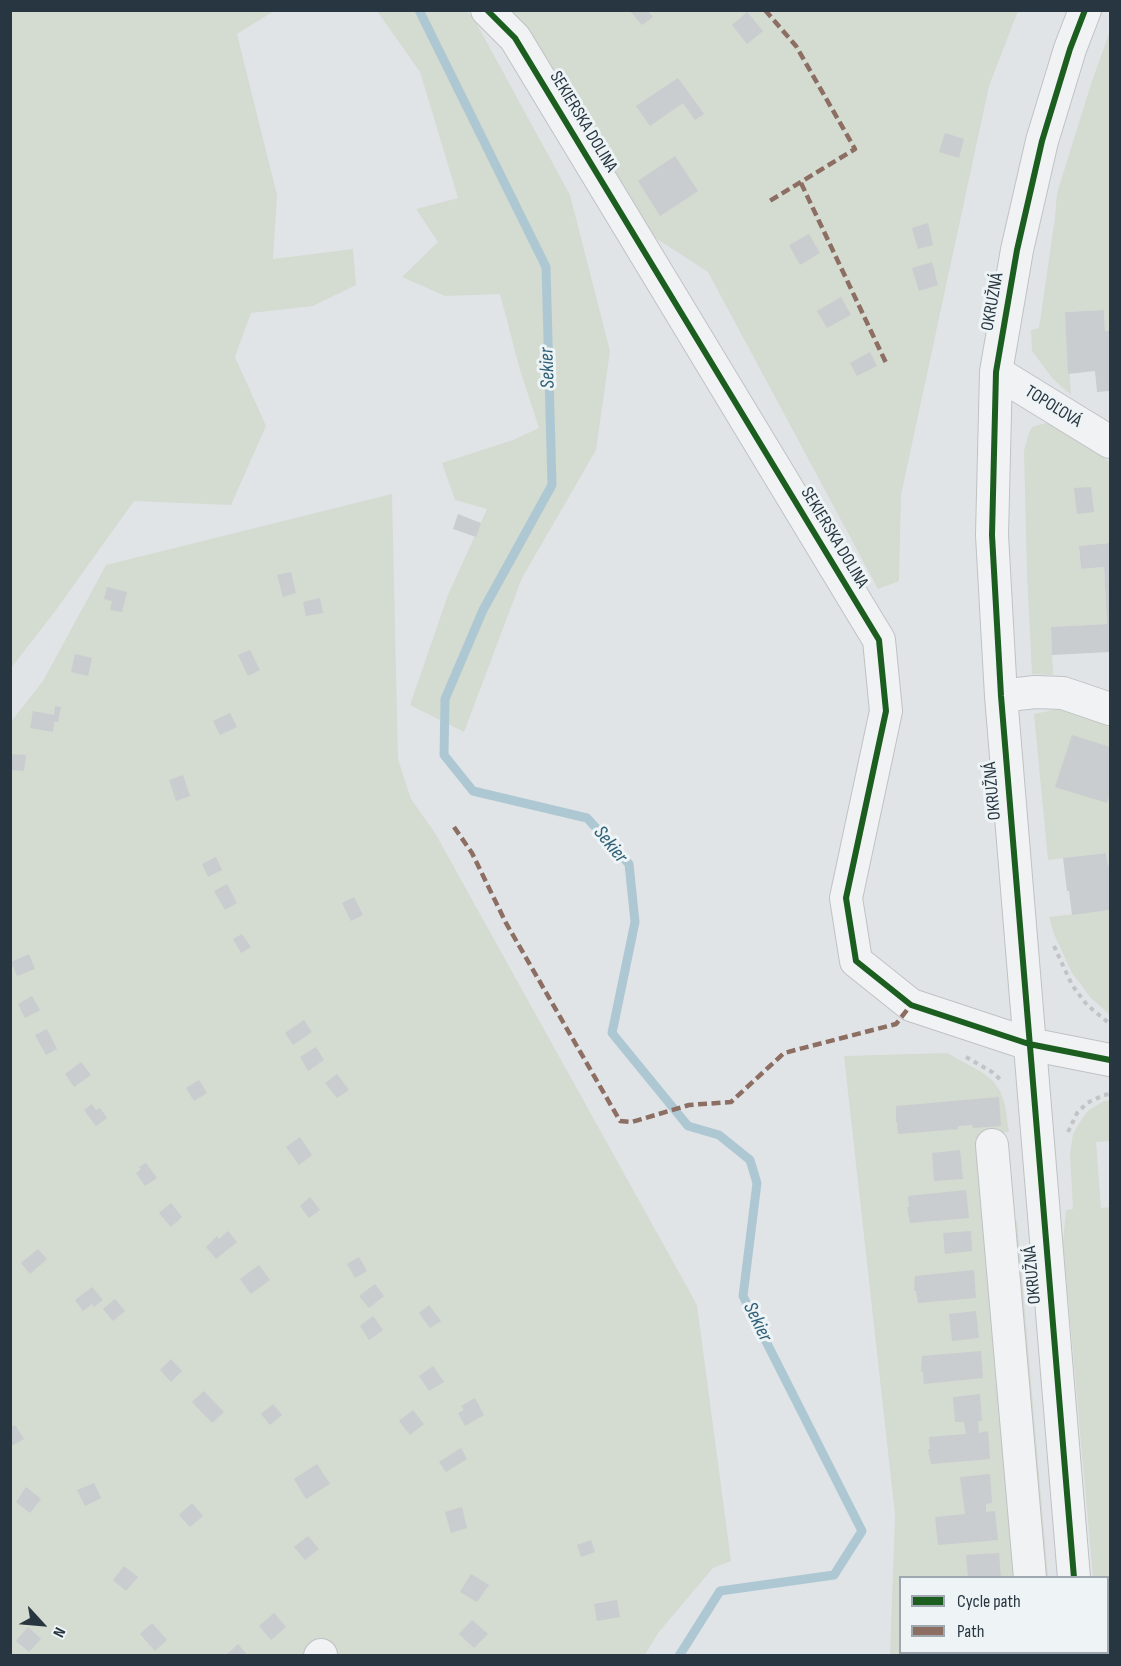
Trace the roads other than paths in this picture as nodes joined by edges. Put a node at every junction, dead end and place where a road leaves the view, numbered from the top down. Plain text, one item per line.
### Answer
1 (488, 10) edge
2 (1085, 10) edge
3 (996, 372) junction
4 (1110, 442) edge
5 (1001, 696) junction
6 (1110, 709) edge
7 (1029, 1044) junction
8 (1110, 1060) edge
9 (992, 1145) dead end
10 (1030, 1576) edge
11 (1074, 1576) edge

1 - 7 street, SEKIERSKA DOLINA
2 - 3 street, OKRUŽNÁ
3 - 4 street, TOPOĽOVÁ
3 - 5 street, OKRUŽNÁ
5 - 6 street
5 - 7 street, OKRUŽNÁ
7 - 8 street, SEKIERSKA DOLINA
7 - 11 street, OKRUŽNÁ
9 - 10 street

